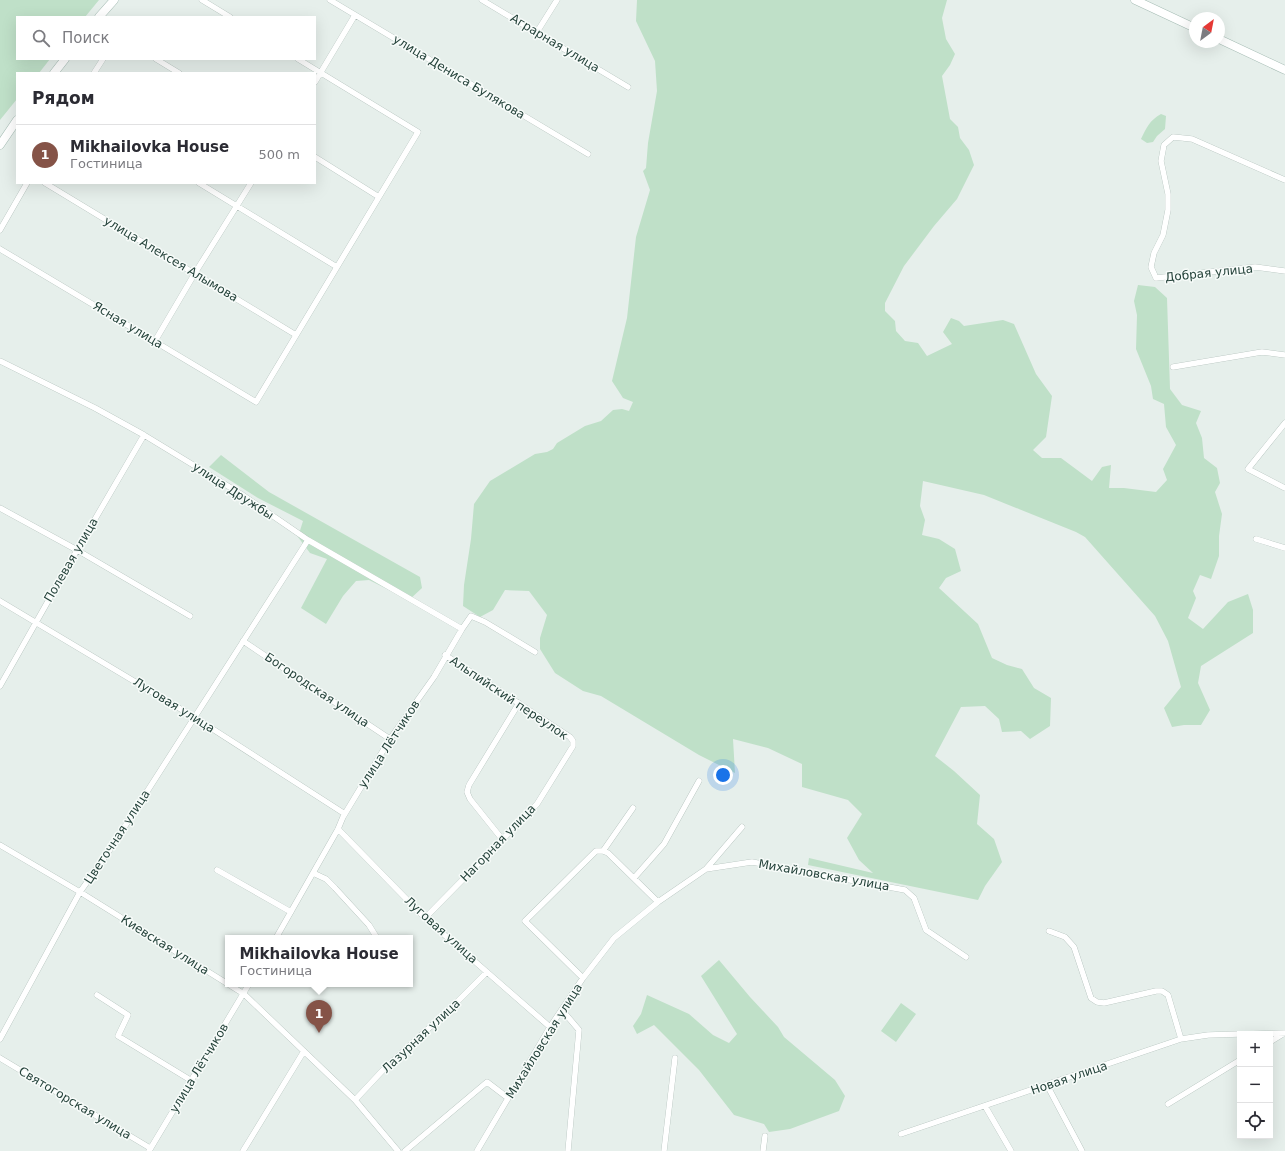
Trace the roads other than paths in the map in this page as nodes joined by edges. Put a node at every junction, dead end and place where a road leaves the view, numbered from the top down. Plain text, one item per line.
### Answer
1 (114, 0) edge
2 (202, 0) edge
3 (330, 0) edge
4 (482, 0) edge
5 (557, 0) edge
6 (1135, 0) edge
7 (355, 15) junction
8 (100, 16) edge
9 (228, 16) edge
10 (1189, 25) edge
11 (537, 32) junction
12 (1225, 42) edge
13 (64, 60) edge
14 (102, 60) edge
15 (158, 60) edge
16 (300, 60) edge
17 (1285, 70) edge
18 (55, 72) edge
19 (95, 72) edge
20 (177, 72) edge
21 (320, 73) junction
22 (316, 80) edge
23 (628, 86) dead end
24 (16, 121) edge
25 (0, 145) edge
26 (588, 154) dead end
27 (316, 158) edge
28 (1285, 180) edge
29 (26, 184) edge
30 (48, 184) edge
31 (201, 184) edge
32 (250, 184) edge
33 (379, 197) junction
34 (237, 206) junction
35 (0, 230) edge
36 (0, 249) edge
37 (337, 267) junction
38 (1285, 271) edge
39 (195, 273) junction
40 (296, 335) junction
41 (155, 341) junction
42 (1285, 354) edge
43 (0, 360) edge
44 (1173, 367) dead end
45 (1285, 423) edge
46 (144, 435) junction
47 (1285, 488) edge
48 (0, 508) edge
49 (1256, 539) dead end
50 (308, 540) junction
51 (1285, 548) edge
52 (77, 550) junction
53 (0, 601) edge
54 (190, 616) dead end
55 (37, 622) junction
56 (462, 629) junction
57 (243, 641) junction
58 (535, 652) dead end
59 (445, 655) junction
60 (0, 686) edge
61 (518, 703) junction
62 (194, 717) junction
63 (390, 739) junction
64 (573, 740) joint
65 (699, 781) dead end
66 (633, 808) dead end
67 (345, 814) junction
68 (742, 827) dead end
69 (338, 829) junction
70 (502, 839) junction
71 (0, 845) edge
72 (603, 851) junction
73 (706, 868) junction
74 (217, 870) dead end
75 (314, 873) junction
76 (634, 878) junction
77 (80, 892) junction
78 (658, 902) junction
79 (291, 912) junction
80 (425, 918) junction
81 (1049, 931) dead end
82 (278, 935) edge
83 (374, 935) edge
84 (966, 957) dead end
85 (487, 972) junction
86 (583, 978) junction
87 (225, 982) edge
88 (233, 987) edge
89 (248, 987) edge
90 (244, 994) junction
91 (97, 995) dead end
92 (562, 1010) junction
93 (550, 1027) junction
94 (1273, 1033) edge
95 (1285, 1033) edge
96 (1237, 1034) edge
97 (0, 1039) edge
98 (1181, 1039) junction
99 (1273, 1040) edge
100 (304, 1051) junction
101 (0, 1058) edge
102 (675, 1058) dead end
103 (1237, 1062) edge
104 (192, 1081) junction
105 (1047, 1085) junction
106 (508, 1098) junction
107 (355, 1100) junction
108 (1168, 1104) dead end
109 (985, 1106) junction
110 (901, 1134) dead end
111 (765, 1136) dead end
112 (149, 1150) edge
113 (243, 1151) edge
114 (398, 1151) edge
115 (405, 1151) edge
116 (477, 1151) edge
117 (568, 1151) edge
118 (664, 1151) edge
119 (763, 1151) edge
120 (1011, 1151) edge
121 (1082, 1151) edge

1 - 8 main road
2 - 9 street
3 - 7 street, улица Дениса Булякова
4 - 11 street, Аграрная улица
5 - 11 street
6 - 10 main road
7 - 21 street
7 - 26 street, улица Дениса Булякова
11 - 23 street, Аграрная улица
12 - 17 main road
13 - 18 main road
14 - 19 street
15 - 20 street
16 - 21 street
21 - 22 street
21 - 33 street
24 - 25 main road
27 - 33 street
28 - 38 street, Добрая улица
29 - 35 street
30 - 39 street, улица Алексея Алымова
31 - 34 street
32 - 34 street
33 - 37 street
34 - 37 street
34 - 39 street
36 - 41 street, Ясная улица
37 - 40 street
39 - 40 street, улица Алексея Алымова
39 - 41 street
40 - 41 street, Ясная улица
42 - 44 street
43 - 46 street, улица Дружбы
45 - 47 street
46 - 50 street, улица Дружбы
46 - 52 street, Полевая улица
48 - 52 street
49 - 51 street
50 - 56 street, улица Дружбы
50 - 57 street, Цветочная улица
52 - 54 street
52 - 55 street, Полевая улица
53 - 55 street, Луговая улица
55 - 60 street, Полевая улица
55 - 62 street, Луговая улица
56 - 58 street, улица Лётчиков
56 - 59 street, улица Лётчиков
57 - 62 street, Цветочная улица
57 - 63 street, Богородская улица
59 - 61 street, Альпийский переулок
59 - 63 street, улица Лётчиков
61 - 64 street, Альпийский переулок
61 - 70 street
62 - 67 street, Луговая улица
62 - 77 street, Цветочная улица
63 - 67 street, улица Лётчиков
64 - 70 street, Нагорная улица
65 - 76 street
66 - 72 street
67 - 69 street, улица Лётчиков
68 - 73 street
69 - 75 street, улица Лётчиков
69 - 80 street, Луговая улица
70 - 80 street, Нагорная улица
71 - 77 street, Киевская улица
72 - 76 street
72 - 86 street
73 - 78 street, Михайловская улица
73 - 84 street, Михайловская улица
74 - 79 street
75 - 79 street, улица Лётчиков
75 - 83 street
76 - 78 street
77 - 87 street, Киевская улица
77 - 97 street, Цветочная улица
78 - 86 street, Михайловская улица
79 - 82 street, улица Лётчиков
80 - 85 street, Луговая улица
81 - 98 street
85 - 93 street, Луговая улица
85 - 107 street, Лазурная улица
86 - 92 street, Михайловская улица
88 - 90 street, Киевская улица
89 - 90 street, улица Лётчиков
90 - 100 street, Киевская улица
90 - 104 street, улица Лётчиков
91 - 104 street
92 - 93 street, Михайловская улица
92 - 117 street
93 - 106 street, Михайловская улица
94 - 95 street
95 - 99 street
96 - 98 street, Новая улица
98 - 105 street, Новая улица
100 - 107 street, Киевская улица
100 - 113 street
101 - 112 street, Святогорская улица
102 - 118 street
103 - 108 street
104 - 112 street, улица Лётчиков
105 - 109 street, Новая улица
105 - 121 street
106 - 115 street
106 - 116 street, Михайловская улица
107 - 114 street, Киевская улица
109 - 110 street, Новая улица
109 - 120 street
111 - 119 street

